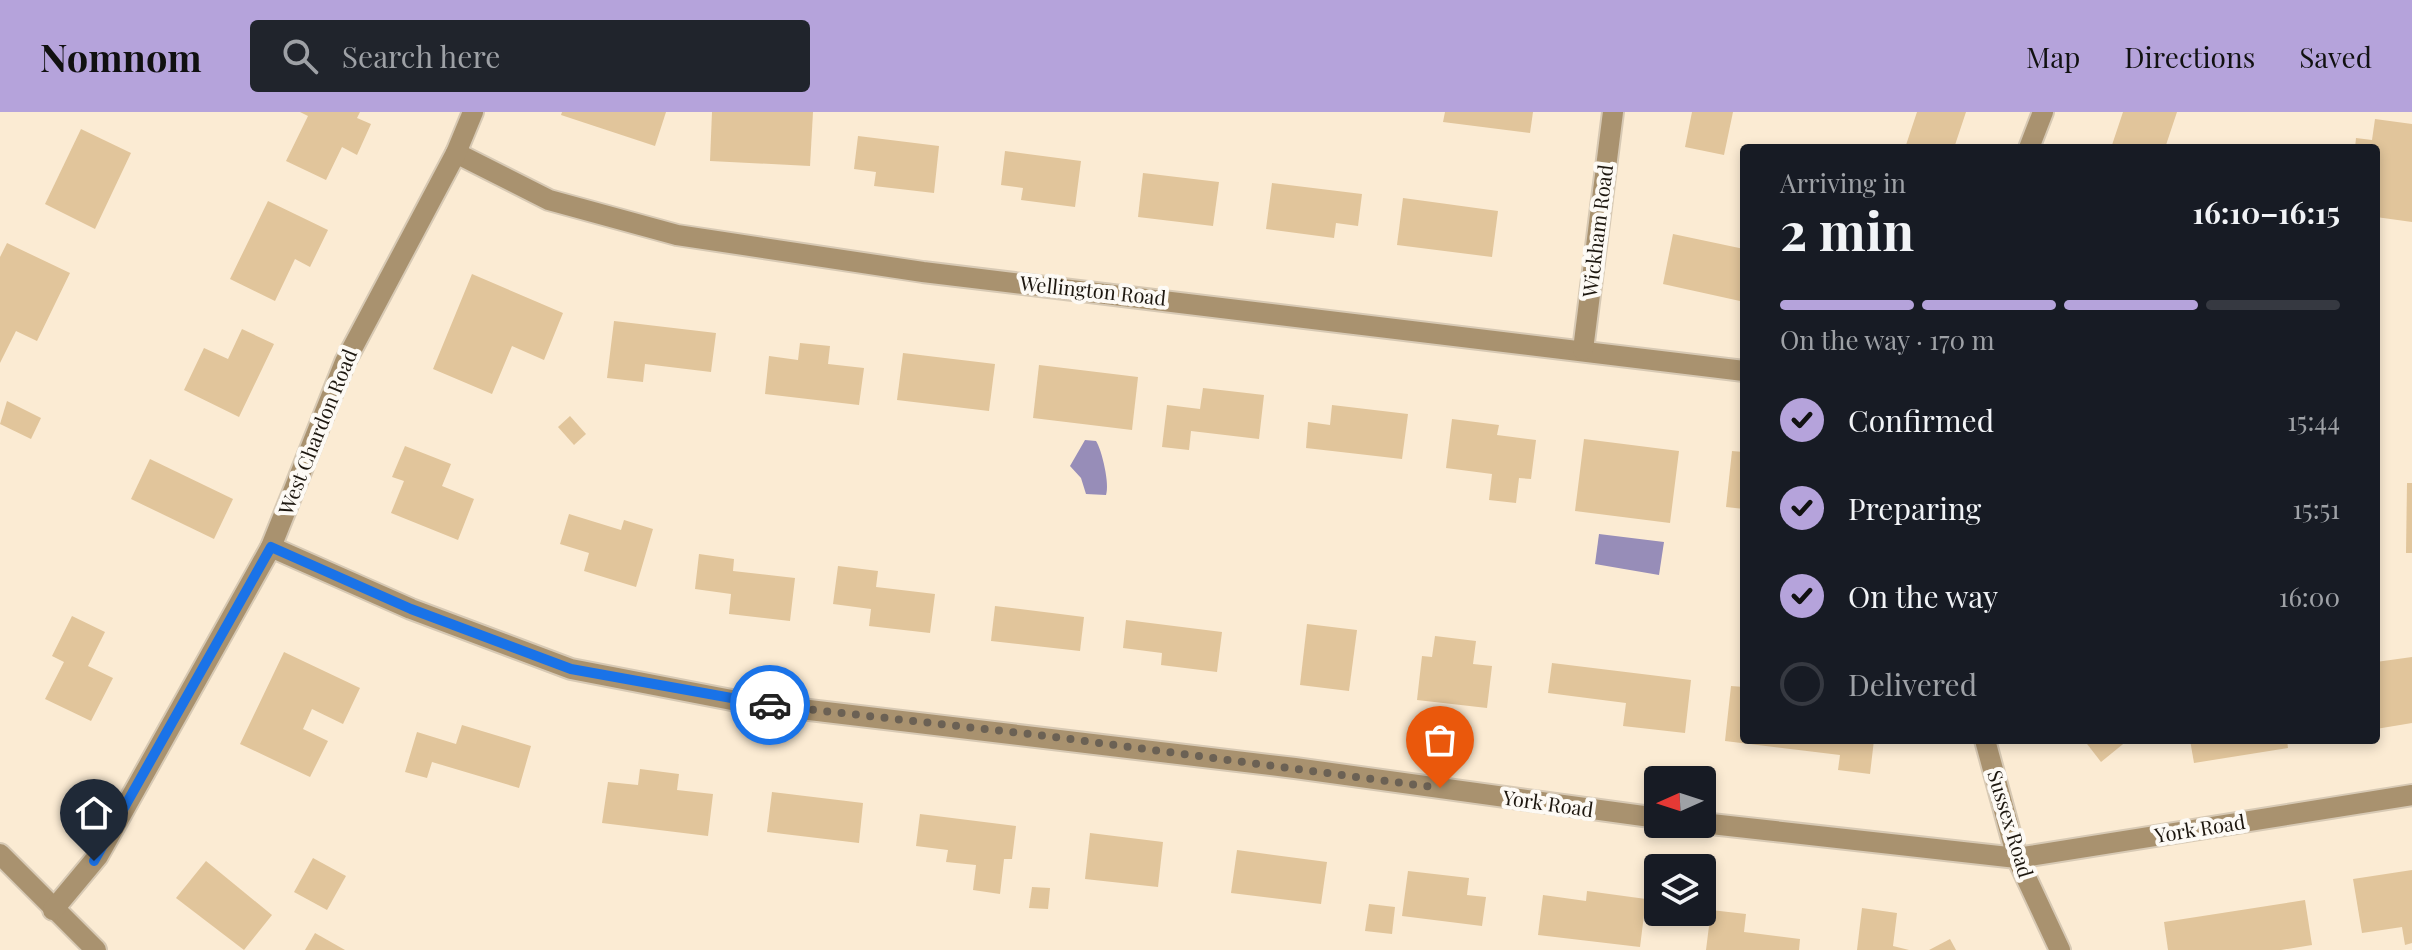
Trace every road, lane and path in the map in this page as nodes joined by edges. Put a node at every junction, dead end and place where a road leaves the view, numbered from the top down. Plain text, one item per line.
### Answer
1 (473, 112) edge
2 (1613, 112) edge
3 (2043, 112) edge
4 (2031, 144) edge
5 (456, 153) junction
6 (1583, 350) junction
7 (1740, 370) edge
8 (271, 547) junction
9 (1986, 744) edge
10 (2412, 795) edge
11 (1644, 816) edge
12 (1716, 825) edge
13 (0, 854) edge
14 (2017, 858) junction
15 (53, 910) junction
16 (96, 950) edge
17 (2060, 950) edge

1 - 5 street, West Chardon Road
2 - 6 street, Wickham Road
3 - 4 street
5 - 6 street, Wellington Road
5 - 8 street, West Chardon Road
6 - 7 street, Wellington Road
8 - 11 street, York Road
8 - 15 street, West Chardon Road
9 - 14 street, Sussex Road
10 - 14 street, York Road
12 - 14 street, York Road
13 - 15 street
14 - 17 street, Sussex Road
15 - 16 street

